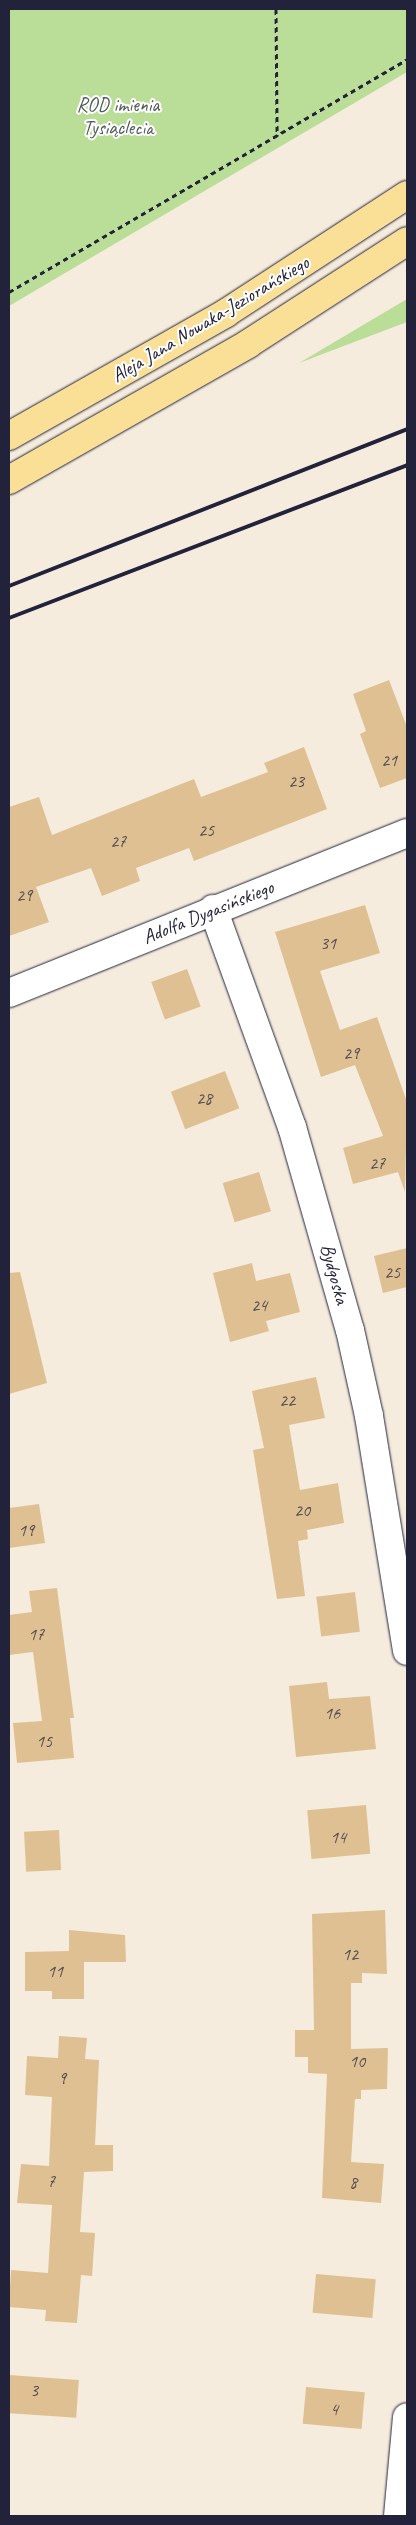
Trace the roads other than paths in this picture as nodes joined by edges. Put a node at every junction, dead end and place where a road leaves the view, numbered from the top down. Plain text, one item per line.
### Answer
1 (407, 195) edge
2 (407, 240) edge
3 (9, 436) edge
4 (9, 480) edge
5 (407, 833) edge
6 (213, 910) junction
7 (9, 993) edge
8 (407, 1651) edge
9 (407, 2417) edge
10 (398, 2516) edge

1 - 3 main road, Aleja Jana Nowaka-Jeziorańskiego
2 - 4 main road, Aleja Jana Nowaka-Jeziorańskiego
5 - 6 street, Adolfa Dygasińskiego
6 - 7 street, Adolfa Dygasińskiego
6 - 8 street, Bydgoska
9 - 10 street

